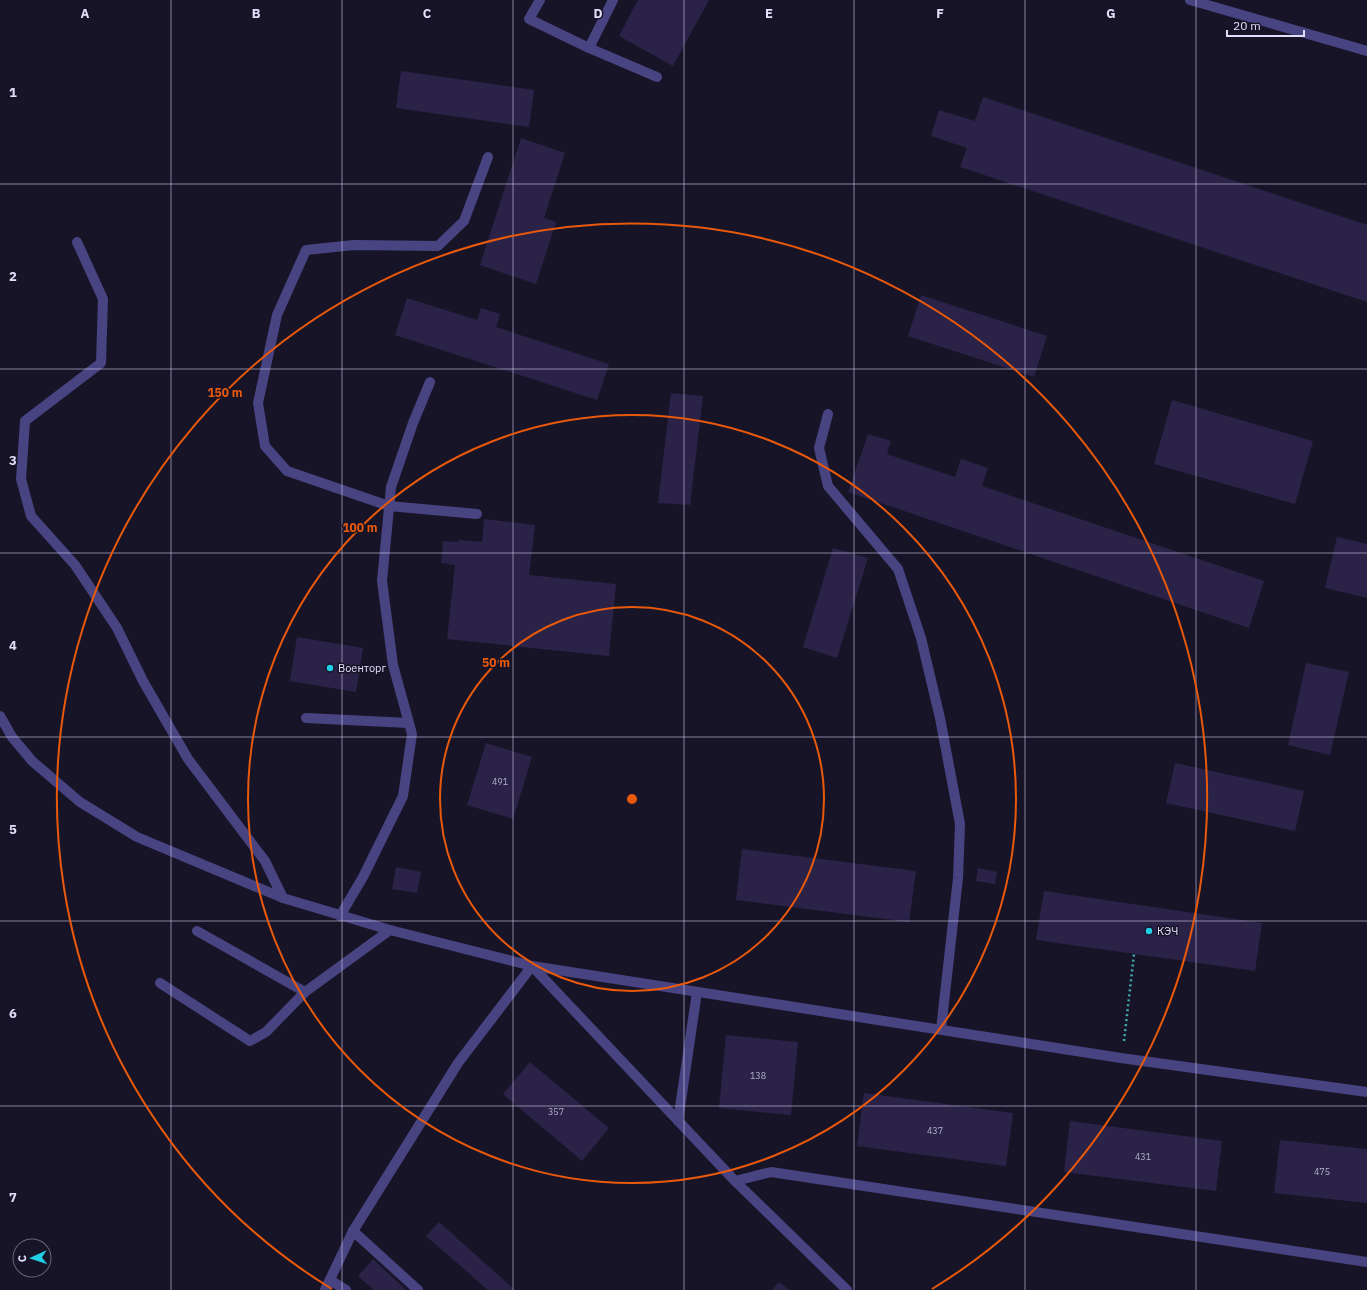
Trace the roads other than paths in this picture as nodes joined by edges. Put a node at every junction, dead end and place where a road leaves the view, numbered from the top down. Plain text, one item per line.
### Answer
1 (540, 0) edge
2 (614, 0) edge
3 (1190, 0) edge
4 (589, 48) junction
5 (1367, 51) edge
6 (657, 77) dead end
7 (488, 158) dead end
8 (77, 242) dead end
9 (430, 382) dead end
10 (828, 414) dead end
11 (389, 506) junction
12 (477, 514) dead end
13 (0, 716) edge
14 (306, 718) dead end
15 (409, 723) junction
16 (283, 898) junction
17 (340, 916) junction
18 (390, 930) junction
19 (197, 931) dead end
20 (532, 966) junction
21 (160, 983) dead end
22 (305, 992) junction
23 (697, 992) junction
24 (941, 1029) junction
25 (1367, 1092) edge
26 (678, 1121) junction
27 (735, 1181) junction
28 (353, 1231) junction
29 (1367, 1262) edge
30 (330, 1280) junction
31 (325, 1290) edge
32 (346, 1290) edge
33 (418, 1290) edge
34 (847, 1290) edge

1 - 4 street
2 - 4 street
3 - 5 street
4 - 6 street
7 - 11 street
8 - 16 street
9 - 11 street
10 - 24 street
11 - 12 street
11 - 15 street
13 - 16 street
14 - 15 street
15 - 17 street
16 - 17 street
17 - 18 street
18 - 20 street
18 - 22 street
19 - 22 street
20 - 23 street
20 - 26 street
20 - 28 street
21 - 22 street
23 - 24 street
23 - 26 street
24 - 25 street
26 - 27 street
27 - 29 street
27 - 34 street
28 - 30 street
28 - 33 street
30 - 31 street
30 - 32 street

